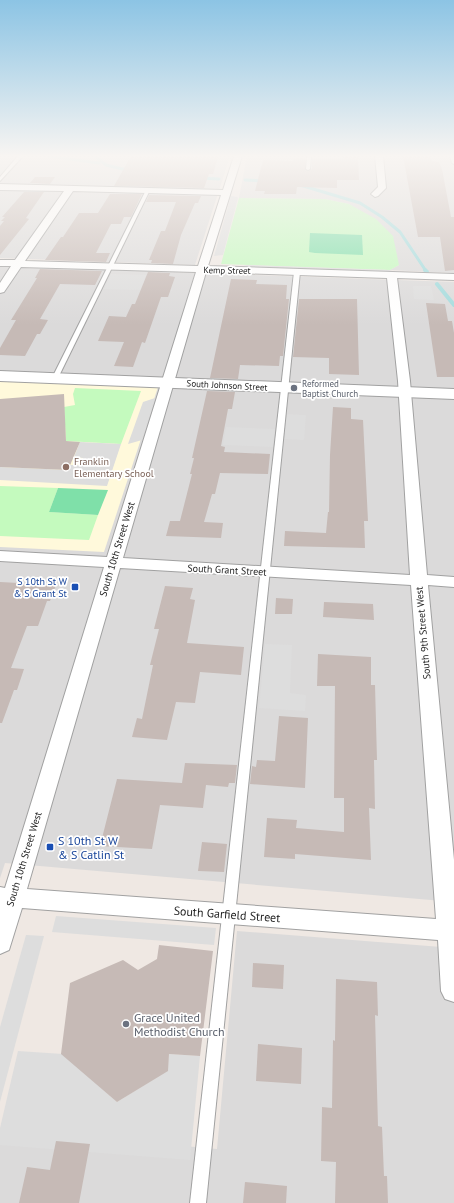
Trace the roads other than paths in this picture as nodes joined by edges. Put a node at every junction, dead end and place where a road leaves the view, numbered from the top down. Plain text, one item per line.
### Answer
1 (54, 212) edge
2 (137, 212) edge
3 (220, 212) edge
4 (0, 263) edge
5 (18, 263) junction
6 (111, 266) junction
7 (202, 269) junction
8 (297, 272) junction
9 (392, 275) junction
10 (454, 277) edge
11 (0, 290) edge
12 (0, 376) edge
13 (55, 378) junction
14 (167, 382) junction
15 (286, 387) junction
16 (404, 393) junction
17 (454, 394) edge
18 (0, 556) edge
19 (113, 563) junction
20 (264, 572) junction
21 (419, 580) junction
22 (454, 582) edge
23 (6, 898) edge
24 (228, 915) junction
25 (451, 931) edge
26 (0, 943) edge
27 (454, 991) edge
28 (198, 1203) edge

1 - 5 street
2 - 6 lane
3 - 7 street, South 10th Street West
4 - 5 street, Kemp Street
5 - 6 street, Kemp Street
5 - 11 street
6 - 7 street, Kemp Street
6 - 13 lane
7 - 8 street, Kemp Street
7 - 14 street, South 10th Street West
8 - 9 street, Kemp Street
8 - 15 lane
9 - 10 street, Kemp Street
9 - 16 street, South 9th Street West
12 - 13 street, South Johnson Street
13 - 14 street, South Johnson Street
14 - 15 street, South Johnson Street
14 - 19 street, South 10th Street West
15 - 16 street, South Johnson Street
15 - 20 lane
16 - 17 street, South Johnson Street
16 - 21 street, South 9th Street West
18 - 19 street, South Grant Street
19 - 20 street, South Grant Street
19 - 23 street, South 10th Street West
20 - 21 street, South Grant Street
20 - 24 lane
21 - 22 street, South Grant Street
21 - 25 street, South 9th Street West
23 - 24 street, South Garfield Street
23 - 26 street, South 10th Street West
24 - 25 street, South Garfield Street
24 - 28 lane
25 - 27 street, South 9th Street West

